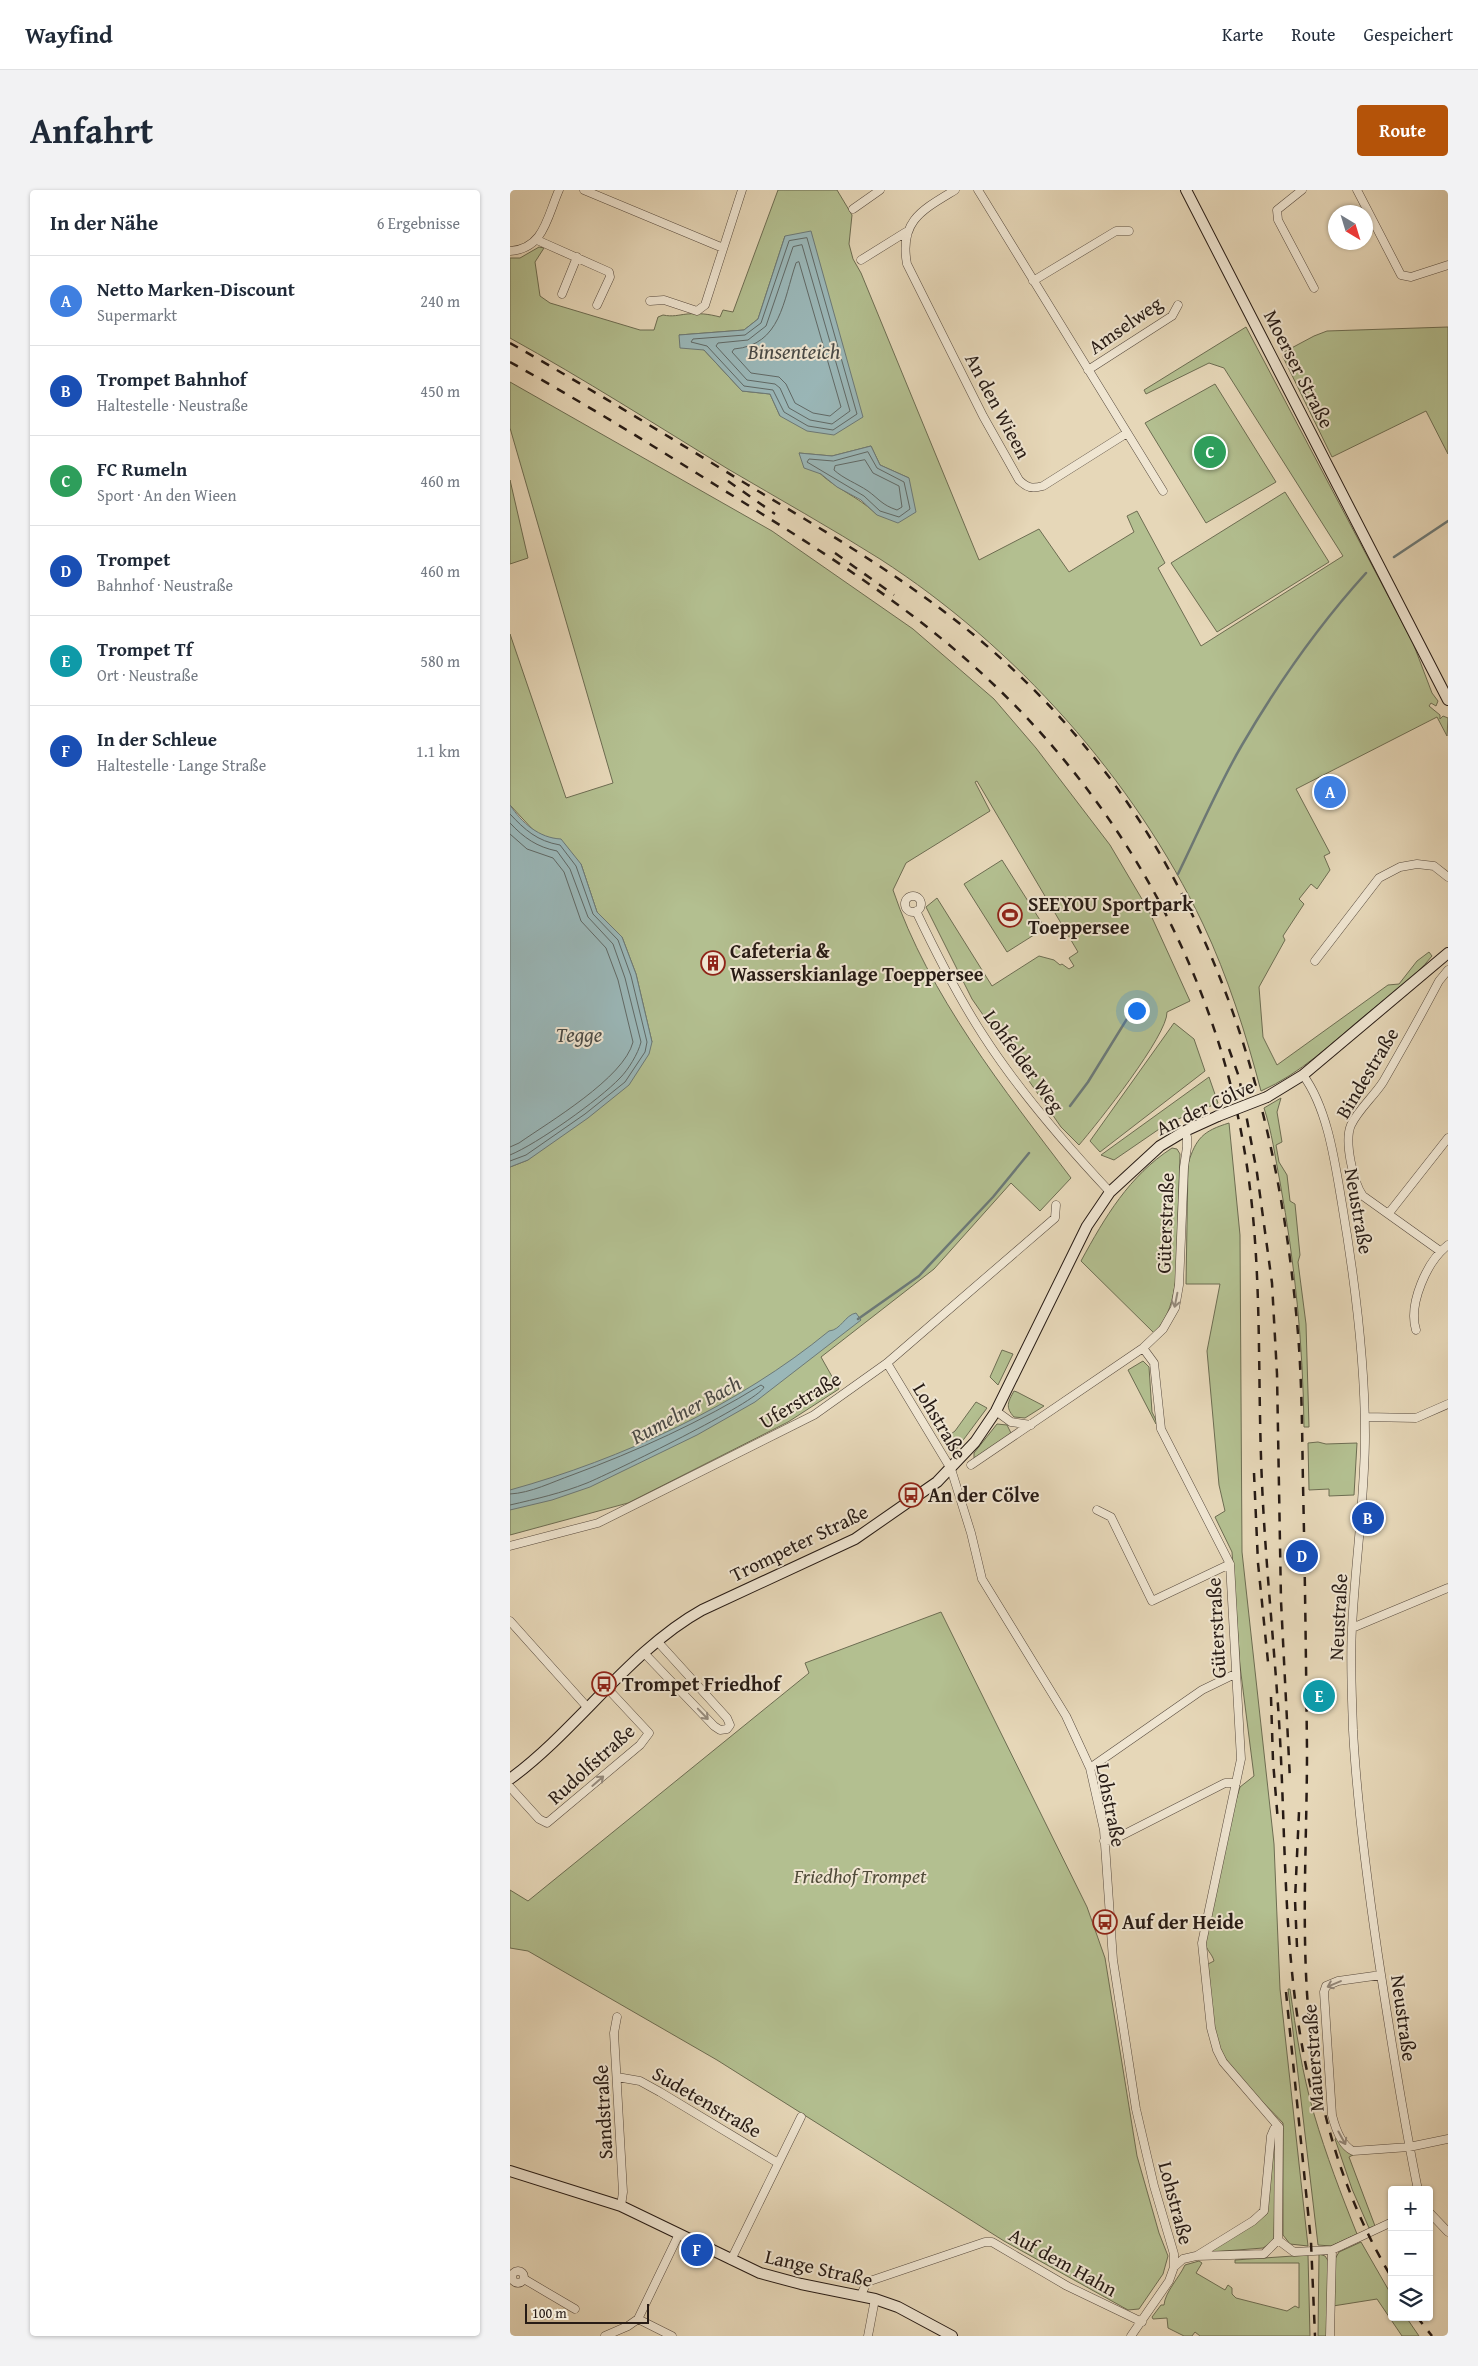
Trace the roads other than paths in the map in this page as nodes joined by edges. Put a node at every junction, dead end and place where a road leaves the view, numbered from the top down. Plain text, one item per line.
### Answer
1 (559, 190) edge
2 (584, 190) edge
3 (742, 190) edge
4 (880, 190) edge
5 (955, 190) edge
6 (978, 190) edge
7 (1186, 190) edge
8 (1302, 190) edge
9 (1357, 190) edge
10 (853, 209) dead end
11 (1129, 231) dead end
12 (906, 232) junction
13 (538, 240) junction
14 (723, 248) junction
15 (510, 251) edge
16 (577, 257) junction
17 (862, 260) dead end
18 (1448, 265) edge
19 (1033, 281) junction
20 (1314, 288) dead end
21 (562, 294) dead end
22 (650, 301) dead end
23 (597, 305) dead end
24 (1178, 305) dead end
25 (1088, 370) junction
26 (1127, 433) junction
27 (1163, 491) dead end
28 (1448, 700) edge
29 (1448, 877) edge
30 (916, 911) dead end
31 (1448, 953) edge
32 (1315, 961) dead end
33 (1448, 970) edge
34 (1303, 1075) junction
35 (1185, 1131) junction
36 (1448, 1138) edge
37 (1110, 1192) junction
38 (1056, 1205) dead end
39 (1389, 1213) junction
40 (1448, 1245) edge
41 (1440, 1251) junction
42 (1416, 1330) dead end
43 (1143, 1348) junction
44 (887, 1363) junction
45 (1448, 1404) edge
46 (996, 1412) junction
47 (1365, 1417) junction
48 (1030, 1425) junction
49 (971, 1465) dead end
50 (951, 1469) junction
51 (1097, 1510) dead end
52 (510, 1546) edge
53 (1230, 1564) junction
54 (1448, 1588) edge
55 (510, 1621) edge
56 (1352, 1628) junction
57 (658, 1642) junction
58 (645, 1654) junction
59 (1235, 1674) junction
60 (608, 1689) junction
61 (588, 1708) junction
62 (1090, 1768) junction
63 (510, 1779) edge
64 (1236, 1783) junction
65 (510, 1786) edge
66 (1104, 1841) junction
67 (1381, 1975) junction
68 (617, 2017) dead end
69 (617, 2077) junction
70 (801, 2117) dead end
71 (1278, 2128) junction
72 (1448, 2139) edge
73 (1409, 2147) junction
74 (778, 2163) junction
75 (510, 2171) edge
76 (1417, 2186) edge
77 (622, 2206) junction
78 (1433, 2216) edge
79 (1388, 2224) edge
80 (1448, 2232) edge
81 (679, 2234) junction
82 (1278, 2240) junction
83 (1332, 2250) junction
84 (1196, 2256) junction
85 (731, 2260) junction
86 (1174, 2267) junction
87 (512, 2271) edge
88 (524, 2279) junction
89 (512, 2285) edge
90 (861, 2295) junction
91 (875, 2299) junction
92 (575, 2309) dead end
93 (638, 2319) junction
94 (1142, 2322) junction
95 (669, 2335) edge
96 (605, 2336) edge
97 (868, 2336) edge
98 (952, 2336) edge
99 (1131, 2336) edge
100 (1330, 2336) edge

1 - 13 street
2 - 14 street
3 - 14 street
4 - 10 street
5 - 12 street
6 - 19 street
7 - 28 street, Moerser Straße
8 - 20 street
9 - 18 street
11 - 19 street
12 - 17 street
12 - 26 street, An den Wieen
13 - 15 street
13 - 16 street
14 - 22 street
16 - 21 street
16 - 23 street
19 - 25 street
24 - 25 street, Amselweg
25 - 26 street
26 - 27 street
29 - 32 street
30 - 37 street, Lohfelder Weg
31 - 34 street, An der Cölve
33 - 39 street, Bindestraße
34 - 35 street, An der Cölve, bridge
34 - 47 street, Neustraße
35 - 37 street, An der Cölve
35 -> 43 street, Güterstraße
36 - 39 street
37 - 46 street, An der Cölve
38 - 44 street, Uferstraße
39 - 41 street, Bindestraße
40 - 41 street
41 - 42 street
43 - 48 street
43 - 53 street, Güterstraße
44 - 50 street, Lohstraße
44 - 52 street, Uferstraße
45 - 47 street
46 - 48 street
46 - 50 street, An der Cölve
47 - 56 street, Neustraße
48 - 49 street
50 - 57 street, Trompeter Straße
50 - 62 street, Lohstraße
51 - 53 street
53 - 59 street, Güterstraße
54 - 56 street
55 - 61 street
56 - 67 street, Neustraße
57 - 58 street, Trompeter Straße
58 -> 57 street
58 - 60 street, Trompeter Straße
59 - 62 street
59 - 64 street, Güterstraße
60 - 61 street, Trompeter Straße
65 -> 60 street, Rudolfstraße
61 - 63 street, Trompeter Straße
62 - 66 street, Lohstraße
64 - 66 street
64 - 71 street, Güterstraße
66 - 86 street, Lohstraße
67 - 73 street, Neustraße
67 -> 73 street, Mauerstraße
68 - 69 street, Sandstraße
69 - 74 street, Sudetenstraße
69 - 77 street, Sandstraße
70 - 74 street
71 - 82 street
71 - 84 street
72 - 73 street
73 - 76 street, Neustraße
74 - 85 street
75 - 77 street, Lange Straße
77 - 81 street, Lange Straße
78 - 80 street
79 - 83 street
81 - 85 street, Lange Straße
81 - 93 street
82 - 83 street
82 - 84 street
83 - 100 street
84 - 86 street
85 - 90 street, Lange Straße
86 - 94 street
87 - 88 street
87 - 89 street
88 - 89 street
88 - 92 street
90 - 91 street, Lange Straße
90 - 94 street, Auf dem Hahn
91 - 97 street
91 - 98 street, Lange Straße
93 - 95 street
93 - 96 street
94 - 99 street

